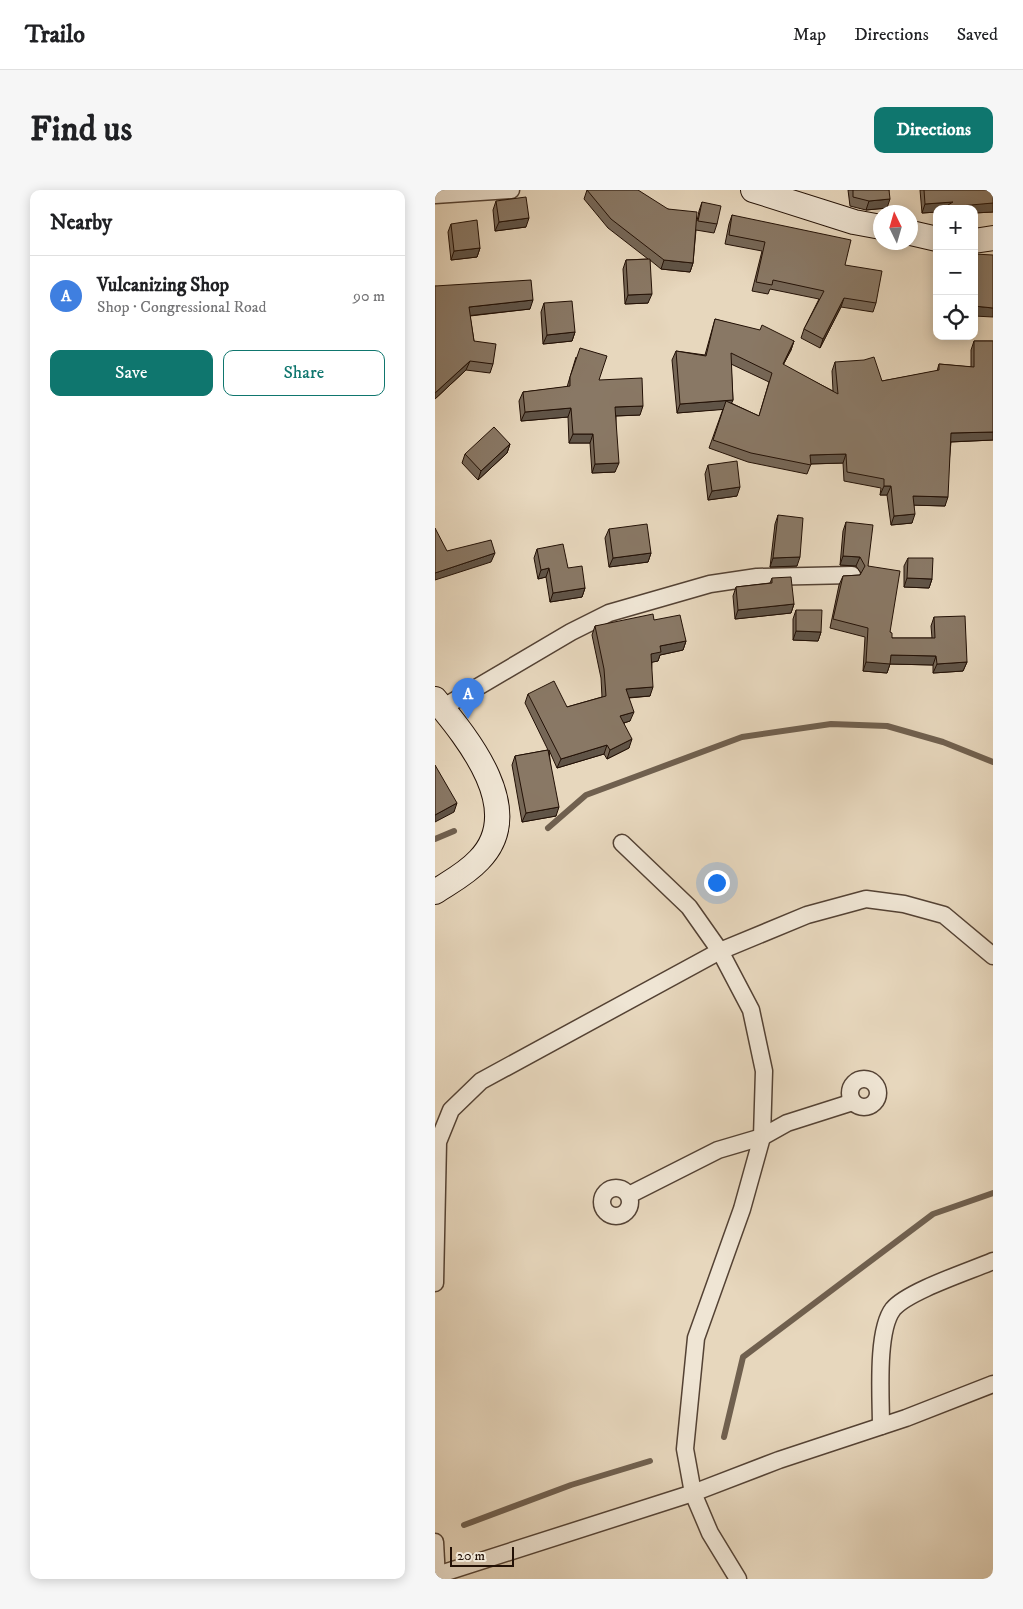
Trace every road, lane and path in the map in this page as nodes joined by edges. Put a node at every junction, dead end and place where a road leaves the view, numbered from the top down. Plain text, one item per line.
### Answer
1 (511, 190) edge
2 (753, 190) edge
3 (435, 195) edge
4 (873, 226) edge
5 (918, 235) edge
6 (933, 238) edge
7 (993, 238) edge
8 (978, 241) edge
9 (852, 575) edge
10 (439, 704) edge
11 (622, 843) dead end
12 (435, 892) edge
13 (720, 951) junction
14 (993, 956) edge
15 (853, 1102) dead end
16 (762, 1137) junction
17 (629, 1195) dead end
18 (993, 1261) edge
19 (435, 1283) edge
20 (993, 1384) edge
21 (881, 1426) junction
22 (693, 1493) junction
23 (435, 1542) edge
24 (437, 1577) edge
25 (738, 1579) edge

1 - 3 street
2 - 4 main road
5 - 6 main road
7 - 8 main road
9 - 10 street
10 - 12 main road
11 - 13 street
13 - 14 street
13 - 16 street
13 - 19 street
15 - 16 street
16 - 17 street
16 - 22 street
18 - 21 street
20 - 21 street
21 - 22 street
22 - 24 street
22 - 25 street
23 - 24 street

